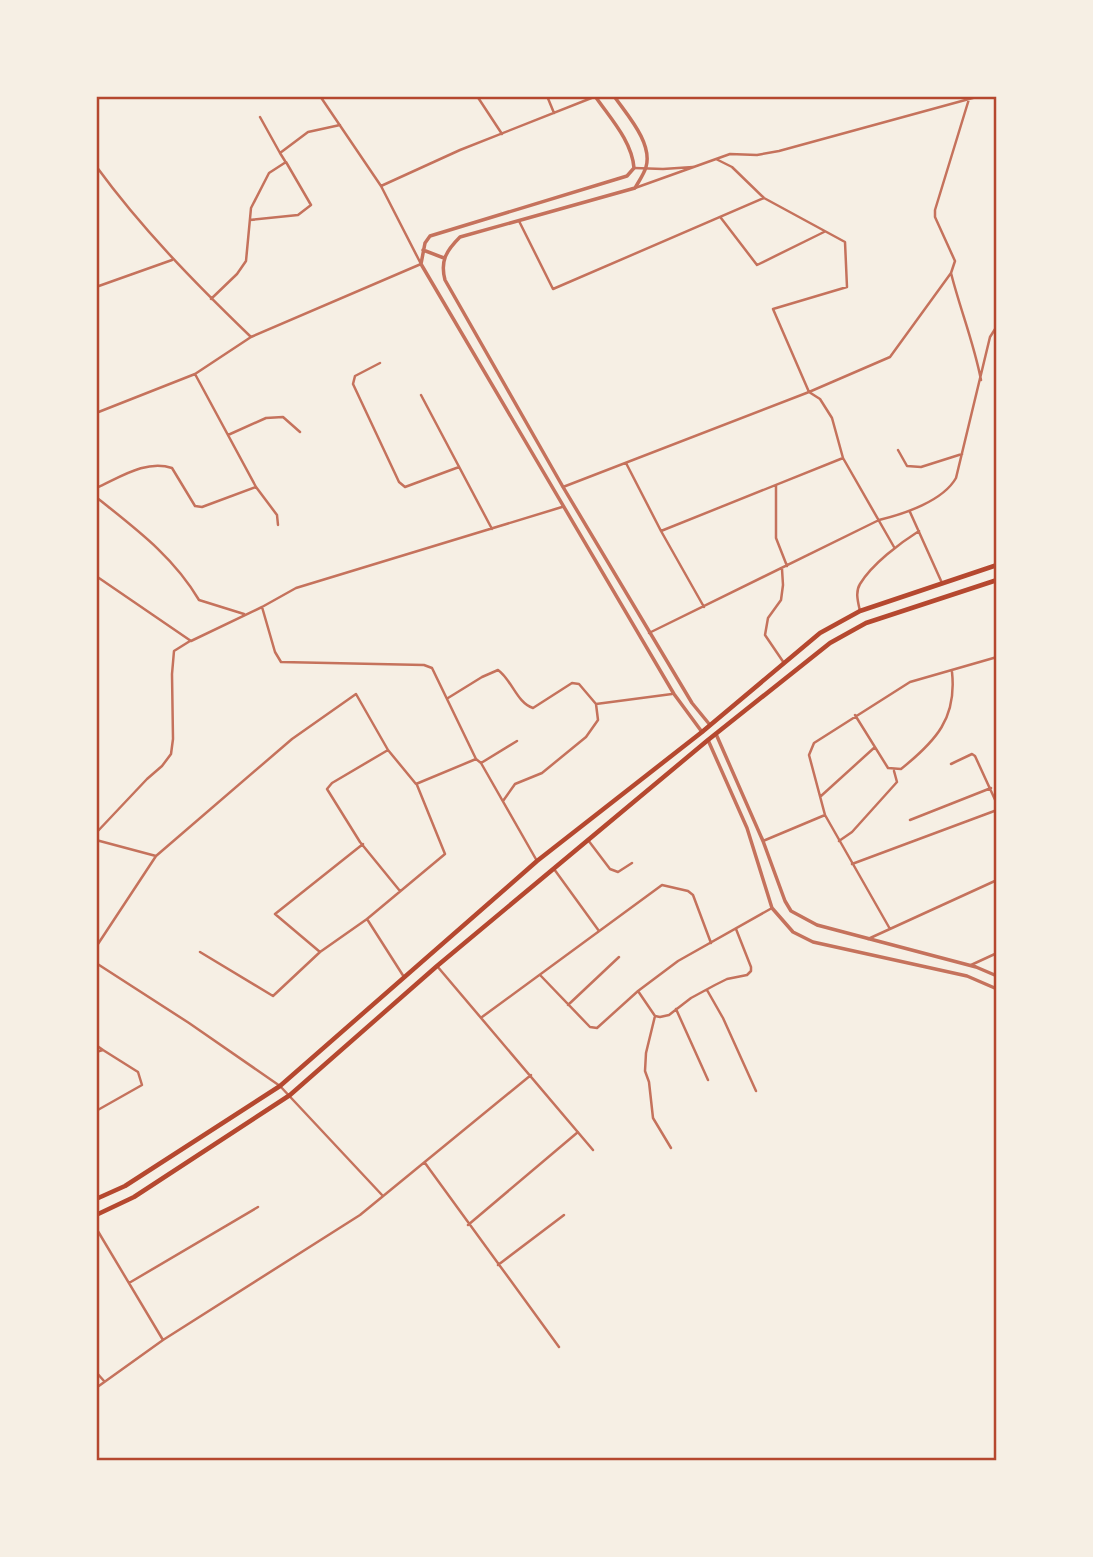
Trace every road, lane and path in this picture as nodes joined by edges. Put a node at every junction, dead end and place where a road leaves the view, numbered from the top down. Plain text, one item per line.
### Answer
1 (320, 96) edge
2 (484, 96) edge
3 (547, 96) edge
4 (595, 96) edge
5 (614, 96) edge
6 (980, 96) edge
7 (478, 98) edge
8 (969, 99) junction
9 (554, 113) junction
10 (260, 117) dead end
11 (340, 125) junction
12 (502, 134) junction
13 (280, 153) junction
14 (716, 159) junction
15 (285, 162) junction
16 (96, 166) edge
17 (698, 167) junction
18 (634, 168) junction
19 (645, 169) junction
20 (381, 186) junction
21 (635, 188) junction
22 (764, 198) junction
23 (721, 218) junction
24 (250, 220) junction
25 (519, 221) junction
26 (824, 232) junction
27 (423, 250) junction
28 (444, 258) junction
29 (172, 260) junction
30 (421, 264) junction
31 (951, 273) junction
32 (96, 287) edge
33 (211, 299) junction
34 (997, 326) edge
35 (251, 337) junction
36 (380, 363) dead end
37 (195, 374) junction
38 (981, 380) junction
39 (809, 392) junction
40 (421, 395) dead end
41 (96, 413) edge
42 (300, 432) dead end
43 (228, 435) junction
44 (898, 450) dead end
45 (962, 454) junction
46 (843, 458) junction
47 (626, 463) junction
48 (459, 467) junction
49 (776, 485) junction
50 (256, 487) junction
51 (563, 487) junction
52 (96, 488) edge
53 (96, 497) edge
54 (562, 507) junction
55 (910, 512) junction
56 (879, 520) junction
57 (278, 526) dead end
58 (492, 528) junction
59 (661, 531) junction
60 (919, 531) junction
61 (894, 547) junction
62 (997, 565) edge
63 (787, 566) junction
64 (782, 569) junction
65 (96, 576) edge
66 (997, 580) edge
67 (942, 584) junction
68 (262, 607) junction
69 (704, 607) junction
70 (860, 611) junction
71 (244, 614) junction
72 (649, 633) junction
73 (191, 640) junction
74 (997, 657) edge
75 (784, 663) junction
76 (952, 670) junction
77 (674, 694) junction
78 (447, 698) junction
79 (596, 704) junction
80 (855, 715) junction
81 (710, 725) junction
82 (702, 732) junction
83 (716, 734) junction
84 (708, 740) junction
85 (517, 741) dead end
86 (875, 747) junction
87 (388, 750) junction
88 (476, 759) junction
89 (481, 763) junction
90 (951, 764) dead end
91 (894, 770) junction
92 (416, 784) junction
93 (991, 788) junction
94 (821, 796) junction
95 (503, 801) junction
96 (997, 804) edge
97 (997, 810) edge
98 (825, 816) junction
99 (911, 820) dead end
100 (96, 833) edge
101 (588, 840) junction
102 (96, 841) edge
103 (763, 841) junction
104 (839, 841) junction
105 (363, 845) junction
106 (156, 856) junction
107 (537, 861) junction
108 (632, 863) dead end
109 (852, 864) junction
110 (554, 869) junction
111 (997, 880) edge
112 (400, 891) junction
113 (772, 908) junction
114 (367, 919) junction
115 (736, 929) junction
116 (890, 929) junction
117 (599, 932) junction
118 (868, 939) junction
119 (711, 943) junction
120 (96, 947) edge
121 (200, 952) dead end
122 (320, 952) junction
123 (997, 953) edge
124 (619, 957) dead end
125 (96, 963) edge
126 (438, 966) junction
127 (970, 966) junction
128 (540, 975) junction
129 (997, 976) edge
130 (404, 977) junction
131 (997, 989) edge
132 (707, 990) junction
133 (638, 991) junction
134 (568, 1005) junction
135 (676, 1009) junction
136 (655, 1016) junction
137 (482, 1017) junction
138 (96, 1045) edge
139 (103, 1050) junction
140 (96, 1052) edge
141 (531, 1075) junction
142 (708, 1080) dead end
143 (280, 1086) junction
144 (756, 1091) dead end
145 (290, 1095) junction
146 (96, 1111) edge
147 (578, 1132) junction
148 (671, 1148) dead end
149 (593, 1150) dead end
150 (424, 1162) junction
151 (383, 1195) junction
152 (96, 1199) edge
153 (258, 1207) dead end
154 (96, 1215) edge
155 (564, 1215) dead end
156 (468, 1225) junction
157 (96, 1228) edge
158 (498, 1265) junction
159 (129, 1283) junction
160 (163, 1340) junction
161 (559, 1347) dead end
162 (96, 1371) edge
163 (104, 1381) junction
164 (96, 1388) edge

1 - 11 street
2 - 7 street
3 - 9 street
4 - 9 street
4 - 18 street
5 - 19 street
6 - 8 street
7 - 12 street
8 - 14 street
8 - 31 street
9 - 12 street
10 - 13 street
11 - 13 street
11 - 20 street
12 - 20 street
13 - 15 street
14 - 17 street
14 - 22 street
15 - 24 street
15 - 24 street
16 - 29 street
17 - 19 street
17 - 21 street
18 - 19 street
18 - 27 street
19 - 21 street
20 - 30 street
21 - 25 street
22 - 23 street
22 - 26 street
23 - 25 street
23 - 26 street
24 - 33 street
25 - 28 street
26 - 39 street
27 - 28 street
27 - 30 street
28 - 51 street
29 - 32 street
29 - 33 street
30 - 35 street
30 - 54 street
31 - 38 street
31 - 39 street
33 - 35 street
34 - 38 street
35 - 37 street
36 - 48 street
37 - 41 street
37 - 43 street
38 - 45 street
39 - 46 street
39 - 47 street
40 - 48 street
42 - 43 street
43 - 50 street
44 - 45 street
45 - 55 street
46 - 49 street
46 - 56 street
47 - 51 street
47 - 59 street
48 - 58 street
49 - 59 street
49 - 63 street
50 - 52 street
50 - 57 street
51 - 72 street
53 - 71 street
54 - 58 street
54 - 77 street
55 - 56 street
55 - 60 street
56 - 61 street
56 - 63 street
58 - 68 street
59 - 69 street
60 - 61 street
60 - 67 street
61 - 70 street
62 - 67 main road
63 - 64 street
64 - 69 street
64 - 75 street
65 - 73 street
66 - 83 main road
67 - 70 main road
68 - 71 street
68 - 78 street
69 - 72 street
70 - 75 main road
71 - 73 street
72 - 81 street
73 - 100 street
74 - 76 street
75 - 81 main road
76 - 80 street
76 - 91 street
77 - 79 street
77 - 82 street
78 - 79 street
78 - 88 street
79 - 95 street
80 - 86 street
80 - 94 street
81 - 82 main road
81 - 83 main road
82 - 84 main road
82 - 107 main road
83 - 84 main road
83 - 103 street
84 - 101 main road
84 - 113 street
85 - 89 street
86 - 91 street
86 - 94 street
87 - 92 street
87 - 105 street
87 - 106 street
88 - 89 street
88 - 92 street
89 - 95 street
90 - 93 street
91 - 104 street
92 - 112 street
93 - 96 street
93 - 99 street
94 - 98 street
95 - 107 street
97 - 109 street
98 - 103 street
98 - 104 street
101 - 108 street
101 - 110 main road
102 - 106 street
103 - 118 street
104 - 109 street
105 - 112 street
105 - 122 street
106 - 120 street
107 - 130 main road
109 - 116 street
110 - 117 street
110 - 126 main road
111 - 116 street
112 - 114 street
113 - 115 street
113 - 131 street
114 - 122 street
114 - 130 street
115 - 119 street
115 - 132 street
116 - 118 street
117 - 119 street
117 - 128 street
118 - 127 street
119 - 133 street
121 - 122 street
123 - 127 street
124 - 134 street
125 - 143 street
126 - 137 street
126 - 145 main road
127 - 129 street
128 - 134 street
128 - 137 street
130 - 143 main road
132 - 135 street
132 - 144 street
133 - 134 street
133 - 136 street
135 - 136 street
135 - 142 street
136 - 148 street
137 - 141 street
138 - 139 street
139 - 140 street
139 - 146 street
141 - 147 street
141 - 150 street
143 - 145 street
143 - 152 main road
145 - 151 street
145 - 154 main road
147 - 149 street
147 - 156 street
150 - 151 street
150 - 156 street
151 - 160 street
153 - 159 street
155 - 158 street
156 - 158 street
157 - 159 street
158 - 161 street
159 - 160 street
160 - 163 street
162 - 163 street
163 - 164 street

